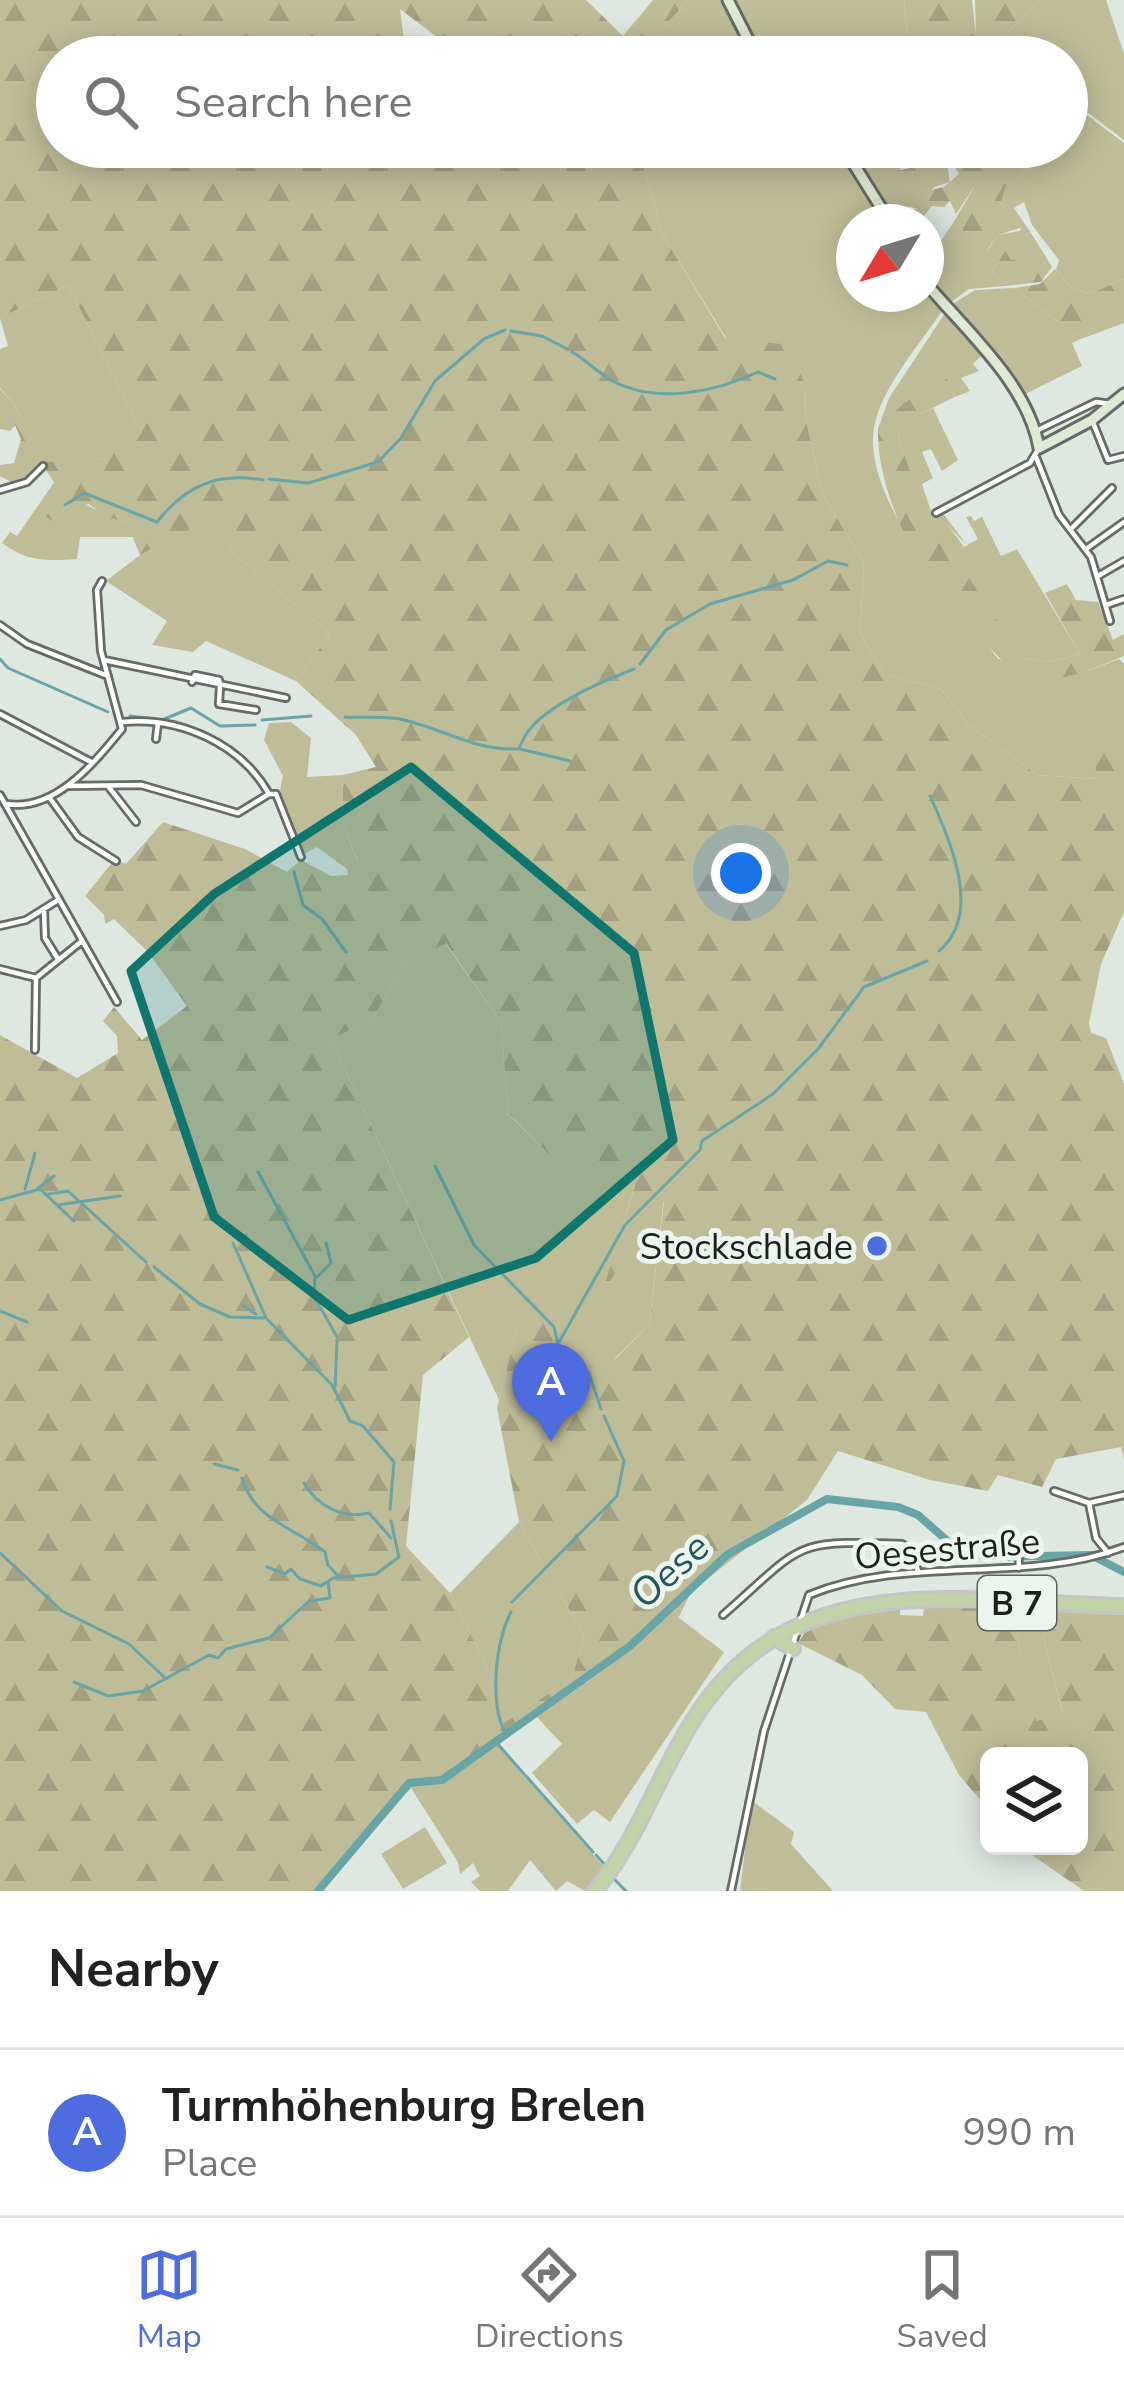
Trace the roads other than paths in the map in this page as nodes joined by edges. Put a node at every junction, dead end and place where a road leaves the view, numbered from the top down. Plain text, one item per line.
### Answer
1 (728, 0) edge
2 (746, 36) edge
3 (856, 168) edge
4 (879, 204) edge
5 (944, 305) edge
6 (1120, 400) edge
7 (1092, 420) junction
8 (1036, 430) junction
9 (1038, 453) junction
10 (1124, 456) edge
11 (43, 466) dead end
12 (1112, 488) dead end
13 (0, 490) edge
14 (936, 513) dead end
15 (1124, 522) edge
16 (1072, 530) junction
17 (1086, 548) junction
18 (1124, 561) edge
19 (1098, 576) junction
20 (102, 581) dead end
21 (1124, 598) edge
22 (1106, 605) junction
23 (1110, 622) dead end
24 (0, 625) edge
25 (104, 660) junction
26 (109, 676) junction
27 (220, 686) junction
28 (286, 698) dead end
29 (256, 710) dead end
30 (0, 714) edge
31 (122, 722) junction
32 (158, 722) junction
33 (157, 739) dead end
34 (92, 762) junction
35 (68, 786) junction
36 (108, 786) junction
37 (269, 794) junction
38 (0, 795) edge
39 (49, 797) junction
40 (6, 804) junction
41 (136, 823) dead end
42 (301, 857) dead end
43 (116, 861) dead end
44 (58, 900) junction
45 (44, 909) junction
46 (0, 926) edge
47 (82, 941) junction
48 (59, 961) junction
49 (0, 969) edge
50 (36, 978) junction
51 (117, 1002) dead end
52 (34, 1050) dead end
53 (1054, 1491) dead end
54 (1124, 1495) edge
55 (1089, 1503) junction
56 (1018, 1545) dead end
57 (1124, 1547) edge
58 (1109, 1553) junction
59 (1019, 1561) junction
60 (919, 1574) junction
61 (802, 1605) junction
62 (1124, 1606) edge
63 (723, 1615) dead end
64 (818, 1616) junction
65 (796, 1626) junction
66 (774, 1637) junction
67 (793, 1649) junction
68 (595, 1891) edge
69 (731, 1891) edge

1 - 2 street
3 - 4 street
5 - 8 street
6 - 7 street
6 - 8 street
7 - 9 street
7 - 10 street
8 - 9 street
9 - 14 street
9 - 16 street
11 - 13 street
12 - 16 street
15 - 17 street
16 - 17 street
17 - 19 street
18 - 19 street
19 - 22 street
20 - 25 street
21 - 22 street
22 - 23 street
24 - 26 street
25 - 26 street
25 - 27 street
26 - 31 street
27 - 28 street
27 - 29 street
30 - 34 street
31 - 32 street
31 - 34 street
32 - 33 street
32 - 37 street
34 - 35 street
35 - 36 street
35 - 39 street
36 - 37 street
36 - 41 street
37 - 42 street
38 - 40 street
39 - 40 street
39 - 43 street
40 - 44 street
44 - 45 street
44 - 47 street
45 - 46 street
45 - 48 street
47 - 48 street
47 - 51 street
48 - 50 street
49 - 50 street
50 - 52 street
53 - 55 street
54 - 55 street
55 - 58 street
56 - 59 street
57 - 58 street, Oesestraße
58 - 59 street, Oesestraße
59 - 60 street, Oesestraße
60 - 61 street, Oesestraße
60 - 63 street
61 - 64 main road
61 - 65 street
62 - 64 main road, B 7
64 - 65 main road, B 7
65 - 66 main road, B 7
65 - 67 street
66 - 67 main road
66 - 68 main road, B 7
67 - 69 street

